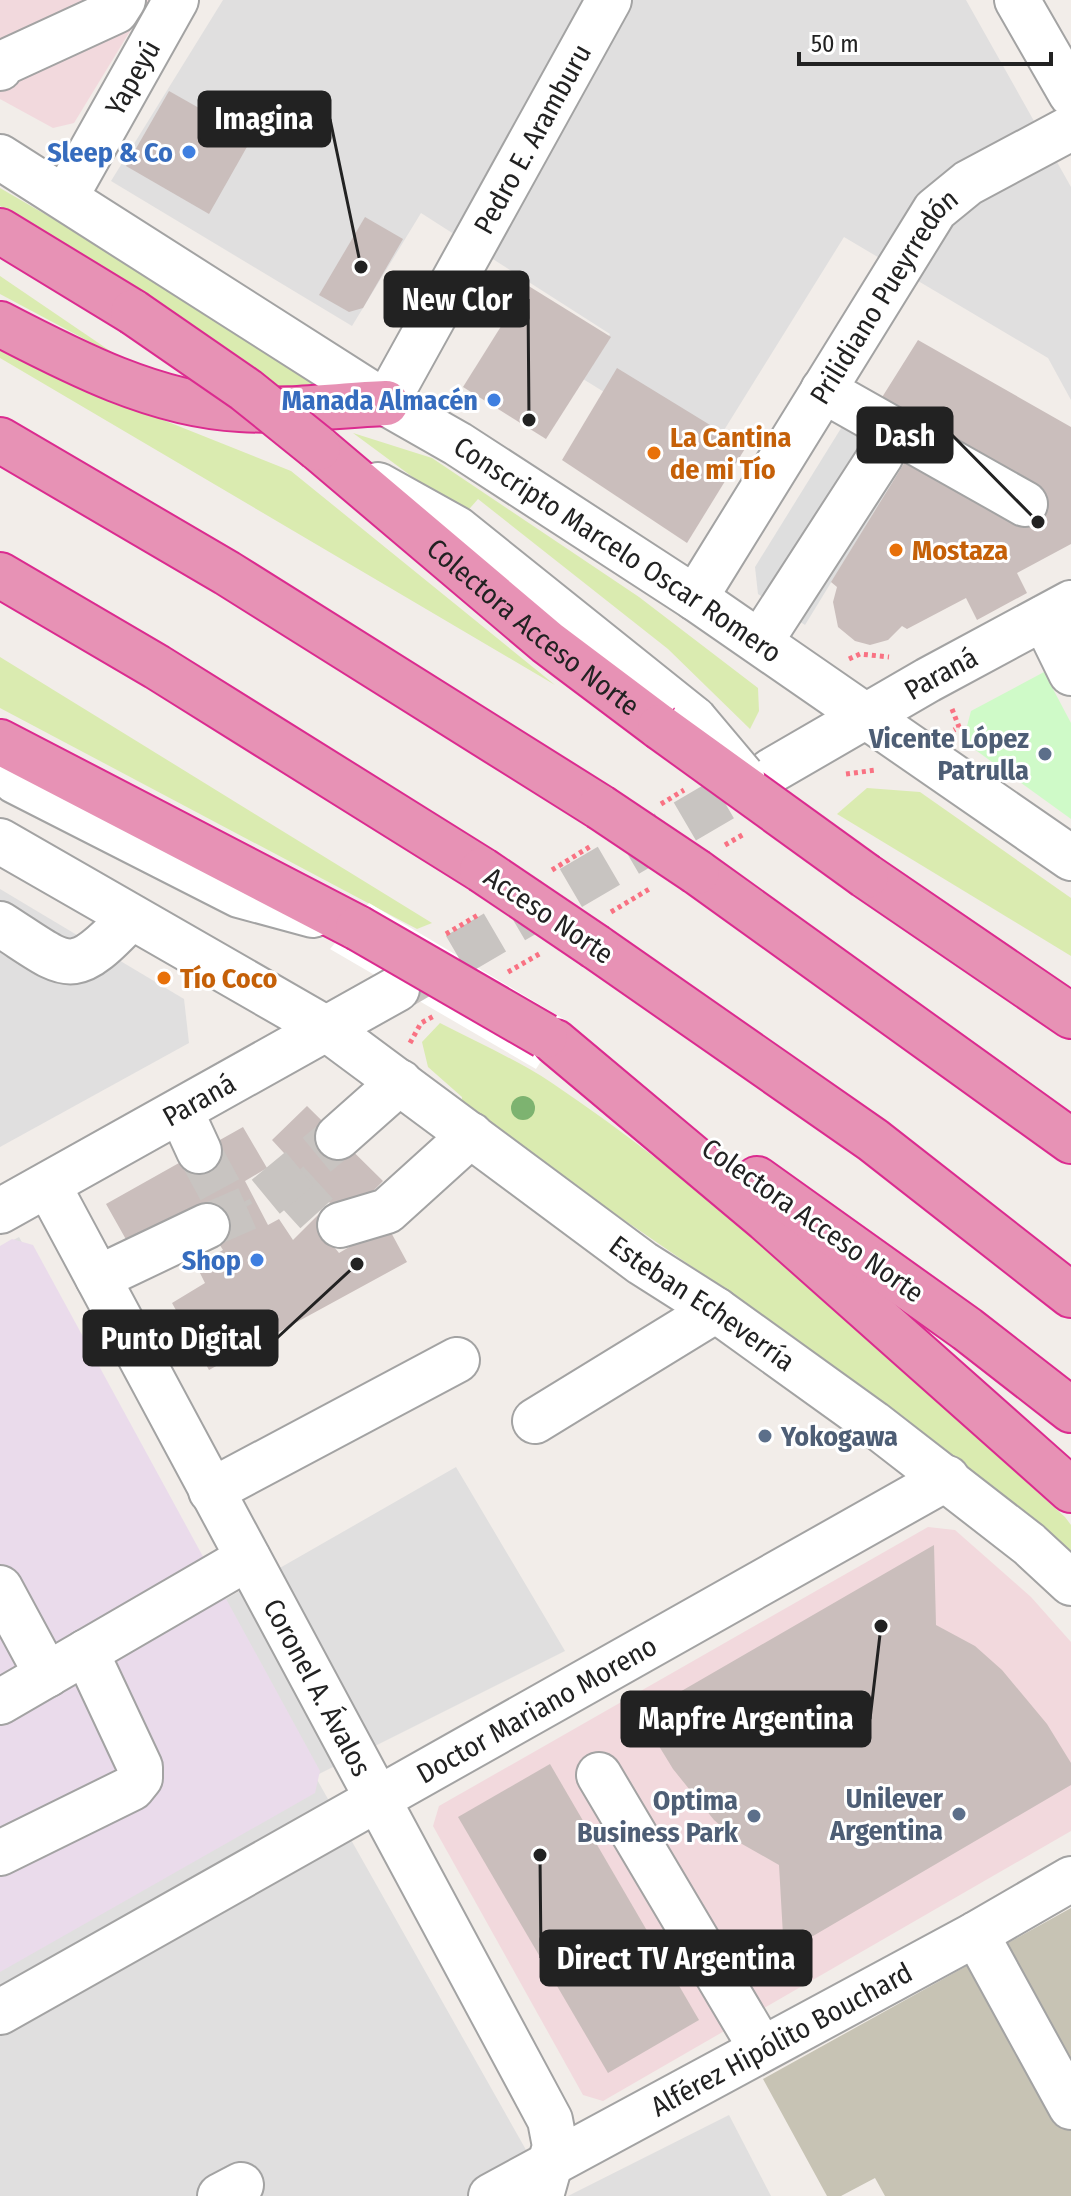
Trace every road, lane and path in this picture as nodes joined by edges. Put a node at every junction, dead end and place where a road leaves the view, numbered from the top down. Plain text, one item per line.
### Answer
1 (123, 0) edge
2 (176, 0) edge
3 (609, 0) edge
4 (1017, 0) edge
5 (1, 64) edge
6 (1071, 94) edge
7 (1071, 128) edge
8 (0, 157) edge
9 (66, 196) junction
10 (0, 231) edge
11 (0, 324) edge
12 (823, 390) junction
13 (386, 403) junction
14 (0, 440) edge
15 (881, 455) dead end
16 (1025, 504) dead end
17 (0, 575) edge
18 (695, 598) junction
19 (1058, 611) edge
20 (760, 642) junction
21 (1071, 673) edge
22 (812, 677) junction
23 (928, 680) junction
24 (868, 715) junction
25 (0, 742) edge
26 (922, 752) junction
27 (0, 765) edge
28 (833, 781) dead end
29 (696, 783) dead end
30 (762, 801) junction
31 (656, 807) dead end
32 (601, 823) junction
33 (0, 841) edge
34 (1071, 858) edge
35 (710, 859) junction
36 (549, 872) dead end
37 (869, 878) junction
38 (655, 886) dead end
39 (482, 891) junction
40 (131, 917) junction
41 (0, 924) edge
42 (356, 927) junction
43 (598, 932) junction
44 (442, 937) dead end
45 (545, 951) dead end
46 (504, 975) dead end
47 (397, 989) tunnel mouth
48 (1071, 993) edge
49 (435, 1015) dead end
50 (1071, 1016) edge
51 (327, 1029) junction
52 (550, 1039) junction
53 (395, 1078) junction
54 (181, 1112) junction
55 (471, 1135) junction
56 (338, 1137) tunnel mouth
57 (1071, 1141) edge
58 (199, 1151) tunnel mouth
59 (48, 1185) junction
60 (0, 1211) edge
61 (340, 1225) dead end
62 (207, 1226) tunnel mouth
63 (98, 1278) junction
64 (1071, 1295) edge
65 (716, 1310) junction
66 (457, 1360) dead end
67 (1071, 1410) edge
68 (535, 1421) dead end
69 (947, 1478) junction
70 (1071, 1490) edge
71 (211, 1491) junction
72 (248, 1558) junction
73 (1071, 1583) edge
74 (0, 1588) edge
75 (86, 1652) junction
76 (47, 1675) junction
77 (0, 1702) edge
78 (599, 1775) dead end
79 (376, 1799) junction
80 (0, 1853) edge
81 (1071, 1879) edge
82 (976, 1934) junction
83 (0, 2012) edge
84 (761, 2048) junction
85 (1071, 2107) edge
86 (547, 2180) edge
87 (491, 2196) edge

1 - 5 street
2 - 9 street, Yapeyú
3 - 13 street, Pedro E. Aramburu
4 - 6 street
7 - 12 street, Prilidiano Pueyrredón
8 - 9 street, Conscripto Marcelo Oscar Romero
9 - 13 street, Conscripto Marcelo Oscar Romero
10 - 30 highway, Colectora Acceso Norte, bridge
11 - 13 highway
12 - 16 street
12 - 18 street, Prilidiano Pueyrredón
13 - 18 street, Conscripto Marcelo Oscar Romero
14 - 32 highway
15 - 20 street
17 - 39 highway, Acceso Norte
18 - 20 street, Conscripto Marcelo Oscar Romero
19 - 21 street
19 - 23 street, Paraná
20 - 22 street, Conscripto Marcelo Oscar Romero
22 - 23 path
22 - 24 street, Conscripto Marcelo Oscar Romero
23 - 24 street, Paraná
23 - 26 path
24 - 26 street, Conscripto Marcelo Oscar Romero
24 - 30 street, Paraná
25 - 42 highway, Colectora Acceso Norte
26 - 28 path
26 - 34 street, Conscripto Marcelo Oscar Romero
27 - 42 street
29 - 31 path
30 - 35 path
30 - 37 highway, Colectora Acceso Norte, bridge
32 - 35 highway, bridge
32 - 36 path
33 - 40 street, Esteban Echeverría
35 - 57 highway
37 - 48 highway
37 - 50 highway, Colectora Acceso Norte
38 - 43 path
39 - 43 highway, Acceso Norte, bridge
39 - 44 path
40 - 41 street
40 - 51 street, Esteban Echeverría
42 - 52 highway, Colectora Acceso Norte, bridge
43 - 64 highway, Acceso Norte
45 - 46 path
47 - 51 street, Paraná
49 - 53 path
51 - 53 street, Esteban Echeverría
51 - 54 street, Paraná
52 - 67 highway, Colectora Acceso Norte
52 - 70 highway
53 - 55 street, Esteban Echeverría
53 - 56 street
54 - 58 street
54 - 59 street, Paraná
55 - 61 street
55 - 65 street, Esteban Echeverría
59 - 60 street, Paraná
59 - 63 street, Coronel A. Ávalos
62 - 63 street
63 - 71 street, Coronel A. Ávalos
65 - 68 street
65 - 69 street, Esteban Echeverría
66 - 71 street
69 - 73 street, Esteban Echeverría
69 - 79 street, Doctor Mariano Moreno
71 - 72 street, Coronel A. Ávalos
72 - 75 street
72 - 79 street, Coronel A. Ávalos
74 - 76 street
75 - 76 street
75 - 80 street
76 - 77 street
78 - 84 street
79 - 83 street, Doctor Mariano Moreno
79 - 86 street, Coronel A. Ávalos
81 - 82 street, Alférez Hipólito Bouchard
82 - 84 street, Alférez Hipólito Bouchard
82 - 85 street
84 - 86 street, Alférez Hipólito Bouchard
86 - 87 street, Alférez Hipólito Bouchard

